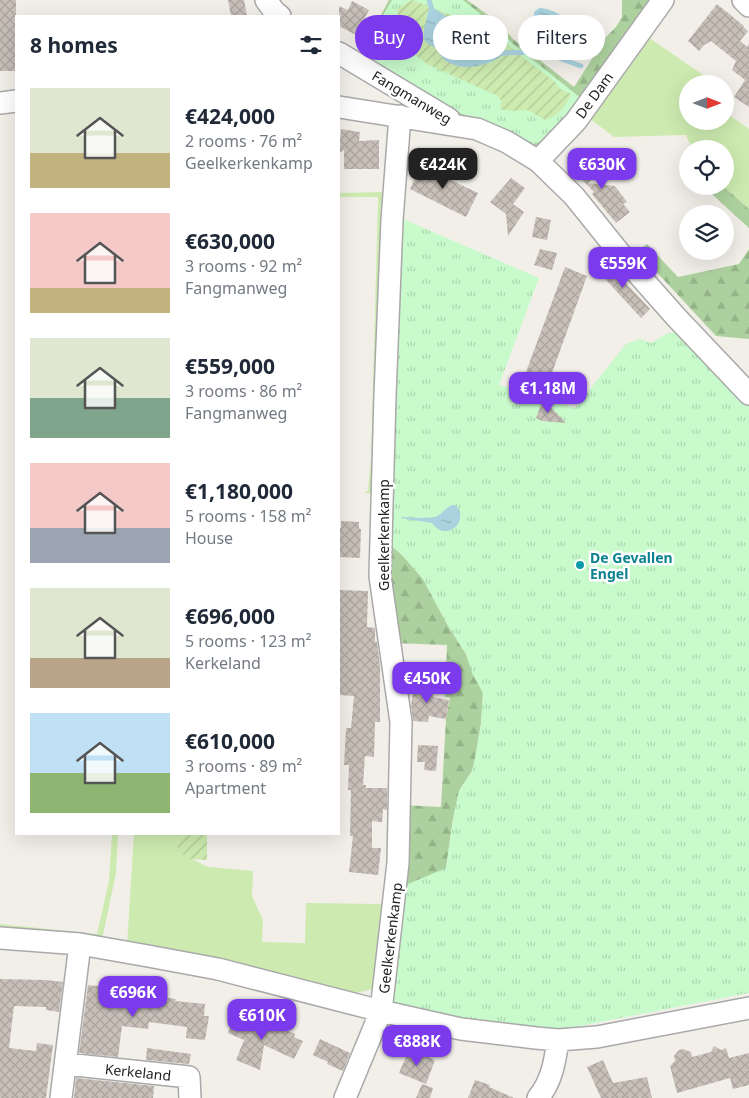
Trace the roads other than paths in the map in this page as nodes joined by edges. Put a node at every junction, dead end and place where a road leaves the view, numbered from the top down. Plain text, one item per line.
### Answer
1 (266, 0) edge
2 (663, 0) edge
3 (743, 0) edge
4 (749, 6) edge
5 (279, 15) edge
6 (340, 54) edge
7 (15, 101) edge
8 (0, 103) edge
9 (340, 107) edge
10 (400, 116) junction
11 (460, 125) junction
12 (538, 161) junction
13 (749, 394) edge
14 (0, 938) edge
15 (80, 944) junction
16 (749, 1008) edge
17 (381, 1012) junction
18 (558, 1040) junction
19 (66, 1064) junction
20 (62, 1098) edge
21 (190, 1098) edge
22 (345, 1098) edge
23 (538, 1098) edge

1 - 5 street
2 - 12 street, De Dam
3 - 4 street
6 - 11 street, Fangmanweg
7 - 8 street
9 - 10 street, Fangmanweg
10 - 11 street, Fangmanweg
10 - 17 street, Geelkerkenkamp
11 - 12 street, Fangmanweg
12 - 13 street, Fangmanweg
14 - 15 street
15 - 17 street
15 - 19 street
16 - 18 street
17 - 18 street
17 - 22 street, Geelkerkenkamp
18 - 23 street
19 - 20 street
19 - 21 street, Kerkeland

